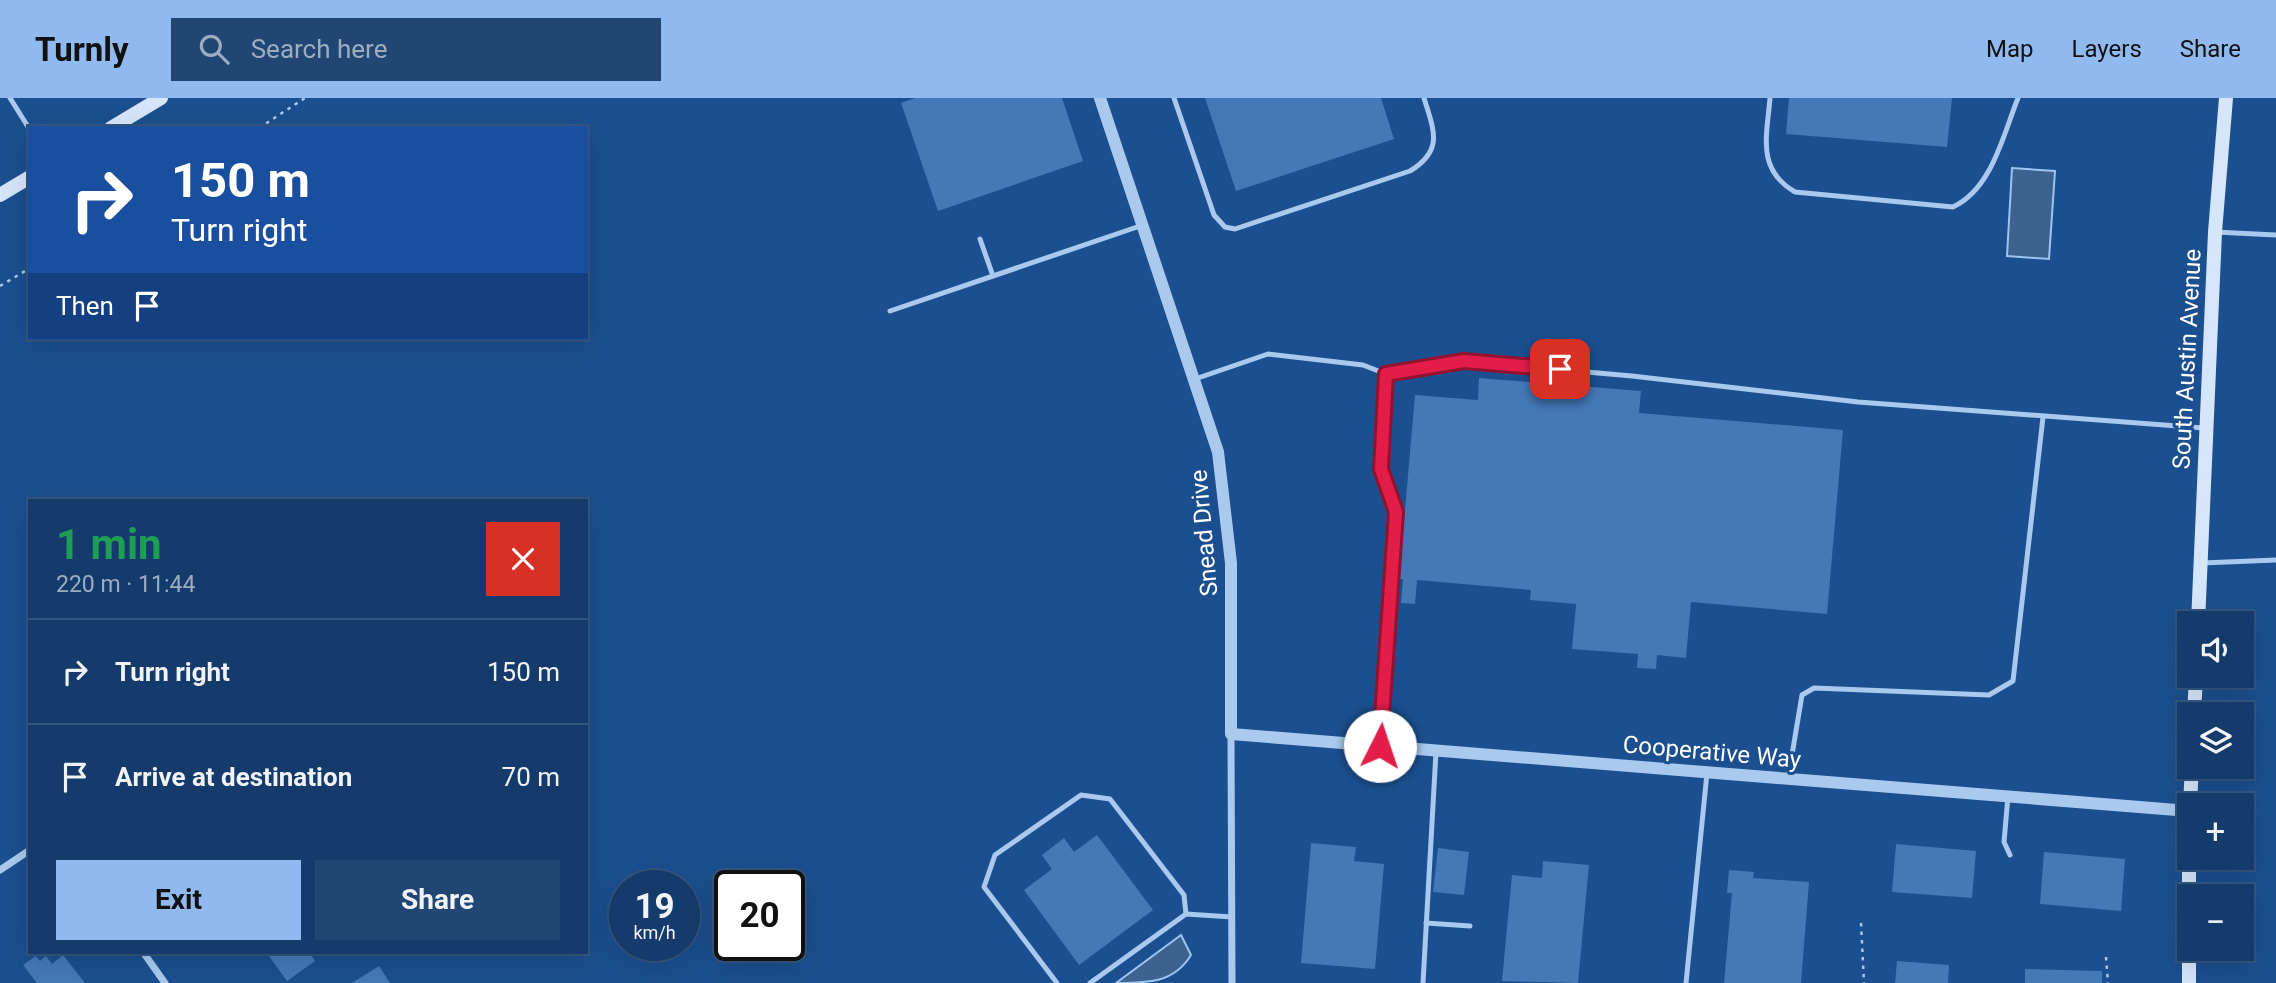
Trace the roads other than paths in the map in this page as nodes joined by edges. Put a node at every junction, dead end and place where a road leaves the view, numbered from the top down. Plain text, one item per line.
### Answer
1 (10, 98) edge
2 (161, 98) edge
3 (1100, 98) edge
4 (1174, 98) edge
5 (1424, 98) edge
6 (1770, 98) edge
7 (2018, 98) edge
8 (2227, 98) edge
9 (114, 126) edge
10 (28, 127) edge
11 (28, 178) edge
12 (0, 195) edge
13 (1143, 225) junction
14 (2216, 232) junction
15 (2276, 235) edge
16 (981, 239) dead end
17 (993, 276) junction
18 (890, 310) dead end
19 (1386, 374) junction
20 (1195, 379) junction
21 (2043, 416) junction
22 (2207, 428) junction
23 (2276, 560) edge
24 (2201, 563) junction
25 (2199, 611) edge
26 (1231, 734) junction
27 (1380, 746) junction
28 (1436, 751) junction
29 (1707, 773) junction
30 (1788, 779) junction
31 (2007, 796) junction
32 (2177, 810) edge
33 (28, 851) edge
34 (2010, 855) dead end
35 (0, 870) edge
36 (2189, 870) edge
37 (1186, 914) junction
38 (1232, 917) junction
39 (1426, 923) junction
40 (1470, 926) dead end
41 (144, 954) edge
42 (165, 983) edge
43 (1057, 983) edge
44 (1090, 983) edge
45 (1232, 983) edge
46 (1423, 983) edge
47 (1686, 983) edge
48 (2189, 983) edge

1 - 10 lane
2 - 9 main road
3 - 13 street, Snead Drive
4 - 5 lane
6 - 7 lane
8 - 14 main road, South Austin Avenue
11 - 12 main road
13 - 17 lane
13 - 20 street, Snead Drive
14 - 15 lane
14 - 22 main road, South Austin Avenue
16 - 17 lane
17 - 18 lane
19 - 20 lane
19 - 21 lane
19 - 27 lane
20 - 26 street, Snead Drive
21 - 22 lane
21 - 30 lane
22 - 24 main road, South Austin Avenue
23 - 24 lane
24 - 25 main road, South Austin Avenue
26 - 27 street, Cooperative Way
26 - 38 street, Snead Drive
27 - 28 street, Cooperative Way
28 - 29 street, Cooperative Way
28 - 39 lane
29 - 30 street, Cooperative Way
29 - 47 lane
30 - 31 street, Cooperative Way
31 - 32 street, Cooperative Way
31 - 34 lane
33 - 35 street
36 - 48 main road
37 - 38 lane
37 - 43 lane
37 - 44 lane
38 - 45 street, Snead Drive
39 - 40 lane
39 - 46 lane
41 - 42 street

